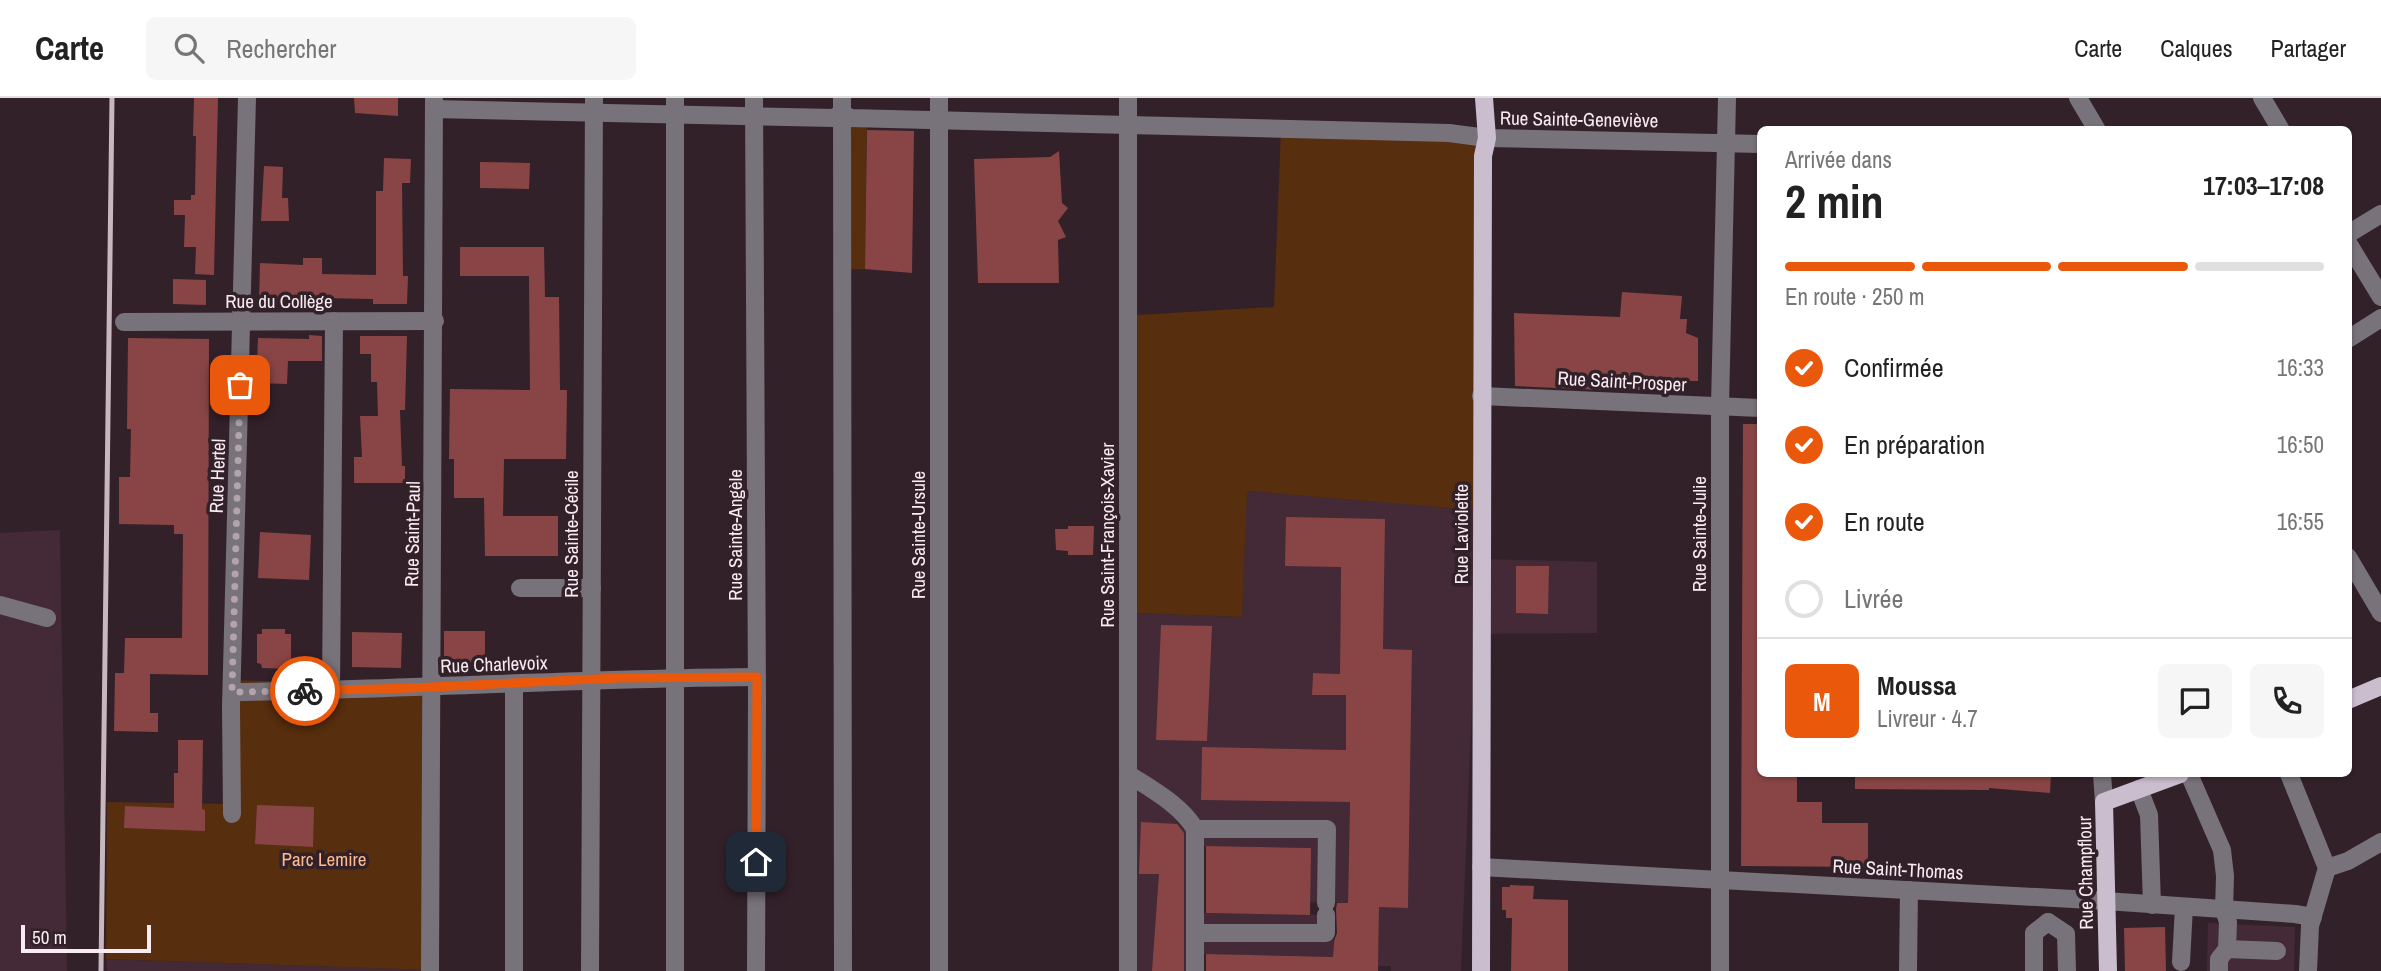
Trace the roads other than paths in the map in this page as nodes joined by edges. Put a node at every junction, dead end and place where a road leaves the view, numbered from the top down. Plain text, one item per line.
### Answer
1 (247, 98) edge
2 (939, 98) edge
3 (1128, 98) edge
4 (1484, 98) edge
5 (1727, 98) edge
6 (2078, 98) edge
7 (2262, 98) edge
8 (434, 103) edge
9 (594, 105) edge
10 (842, 105) edge
11 (675, 106) edge
12 (755, 107) edge
13 (939, 121) junction
14 (1128, 126) junction
15 (2094, 126) edge
16 (2279, 126) edge
17 (1487, 138) junction
18 (1727, 142) junction
19 (1757, 144) edge
20 (2381, 214) edge
21 (2352, 232) edge
22 (2352, 250) edge
23 (2381, 297) edge
24 (2381, 318) edge
25 (334, 321) junction
26 (435, 321) junction
27 (124, 322) dead end
28 (242, 322) junction
29 (2352, 337) edge
30 (1481, 396) junction
31 (1720, 406) junction
32 (1757, 408) edge
33 (2352, 564) edge
34 (520, 588) dead end
35 (592, 588) junction
36 (0, 605) edge
37 (2381, 613) edge
38 (47, 618) dead end
39 (757, 677) junction
40 (675, 678) junction
41 (592, 680) junction
42 (514, 684) junction
43 (2381, 686) edge
44 (430, 688) junction
45 (331, 690) junction
46 (232, 692) junction
47 (2352, 698) edge
48 (1128, 774) junction
49 (2102, 777) edge
50 (2172, 777) edge
51 (2190, 777) edge
52 (2290, 777) edge
53 (2139, 789) junction
54 (2104, 802) junction
55 (232, 814) dead end
56 (1195, 829) junction
57 (2381, 842) edge
58 (1481, 867) junction
59 (2327, 868) junction
60 (1720, 880) junction
61 (1909, 890) junction
62 (2049, 898) junction
63 (2108, 902) junction
64 (2152, 905) junction
65 (2184, 907) junction
66 (2224, 910) junction
67 (2313, 917) junction
68 (2048, 922) junction
69 (1195, 933) junction
70 (2277, 951) dead end
71 (2226, 960) edge
72 (2181, 962) dead end
73 (430, 971) edge
74 (514, 971) edge
75 (590, 971) edge
76 (675, 971) edge
77 (756, 971) edge
78 (843, 971) edge
79 (939, 971) edge
80 (1128, 971) edge
81 (1195, 971) edge
82 (1481, 971) edge
83 (1720, 971) edge
84 (1908, 971) edge
85 (2034, 971) edge
86 (2067, 971) edge
87 (2108, 971) edge
88 (2308, 971) edge

1 - 28 street, Rue Hertel
2 - 13 street, Rue Sainte-Ursule
3 - 14 street, Rue Saint-François-Xavier
4 - 17 main road, Rue Laviolette
5 - 18 street, Rue Sainte-Julie
6 - 15 street
7 - 16 street
8 - 9 street, Rue Sainte-Geneviève
8 - 26 street, Rue Saint-Paul
9 - 11 street, Rue Sainte-Geneviève
9 - 35 street, Rue Sainte-Cécile
10 - 12 street, Rue Sainte-Geneviève
10 - 13 street, Rue Sainte-Geneviève
10 - 78 street
11 - 12 street, Rue Sainte-Geneviève
11 - 40 street
12 - 39 street, Rue Sainte-Angèle
13 - 14 street, Rue Sainte-Geneviève
13 - 79 street, Rue Sainte-Ursule
14 - 17 street, Rue Sainte-Geneviève
14 - 48 street, Rue Saint-François-Xavier
17 - 18 street, Rue Sainte-Geneviève
17 - 30 main road, Rue Laviolette
18 - 19 street, Rue Sainte-Geneviève
18 - 31 street, Rue Sainte-Julie
20 - 21 street
22 - 23 street
24 - 29 street
25 - 26 street, Rue du Collège
25 - 28 street, Rue du Collège
25 - 45 street
26 - 44 street, Rue Saint-Paul
27 - 28 street, Rue du Collège
28 - 46 street, Rue Hertel
30 - 31 street, Rue Saint-Prosper
30 - 58 main road, Rue Laviolette
31 - 32 street, Rue Saint-Prosper
31 - 60 street, Rue Sainte-Julie
33 - 37 street
34 - 35 street
35 - 41 street, Rue Sainte-Cécile
36 - 38 street
39 - 40 street, Rue Charlevoix
39 - 77 street, Rue Sainte-Angèle
40 - 41 street, Rue Charlevoix
40 - 76 street
41 - 42 street, Rue Charlevoix
41 - 75 street, Rue Sainte-Cécile
42 - 44 street, Rue Charlevoix
42 - 74 street
43 - 47 main road
44 - 45 street, Rue Charlevoix
44 - 73 street, Rue Saint-Paul
45 - 46 street, Rue Charlevoix
46 - 55 street, Rue Hertel
48 - 56 street
48 - 80 street, Rue Saint-François-Xavier
49 - 54 street, Rue Champflour
50 - 53 main road
51 - 66 street
52 - 59 street
53 - 54 main road
53 - 64 street
54 - 63 main road, Rue Champflour
56 - 69 street
56 - 69 street
57 - 59 street
58 - 60 street, Rue Saint-Thomas
58 - 82 main road, Rue Laviolette
59 - 67 street
60 - 61 street, Rue Saint-Thomas
60 - 83 street, Rue Sainte-Julie
61 - 62 street, Rue Saint-Thomas
61 - 84 street
62 - 63 street, Rue Saint-Thomas
62 - 68 street
63 - 64 street, Rue Saint-Thomas
63 - 87 main road, Rue Champflour
64 - 65 street, Rue Saint-Thomas
65 - 66 street, Rue Saint-Thomas
65 - 72 street
66 - 67 street, Rue Saint-Thomas
66 - 71 street
67 - 88 street
68 - 85 street
68 - 86 street
69 - 81 street
70 - 71 street

